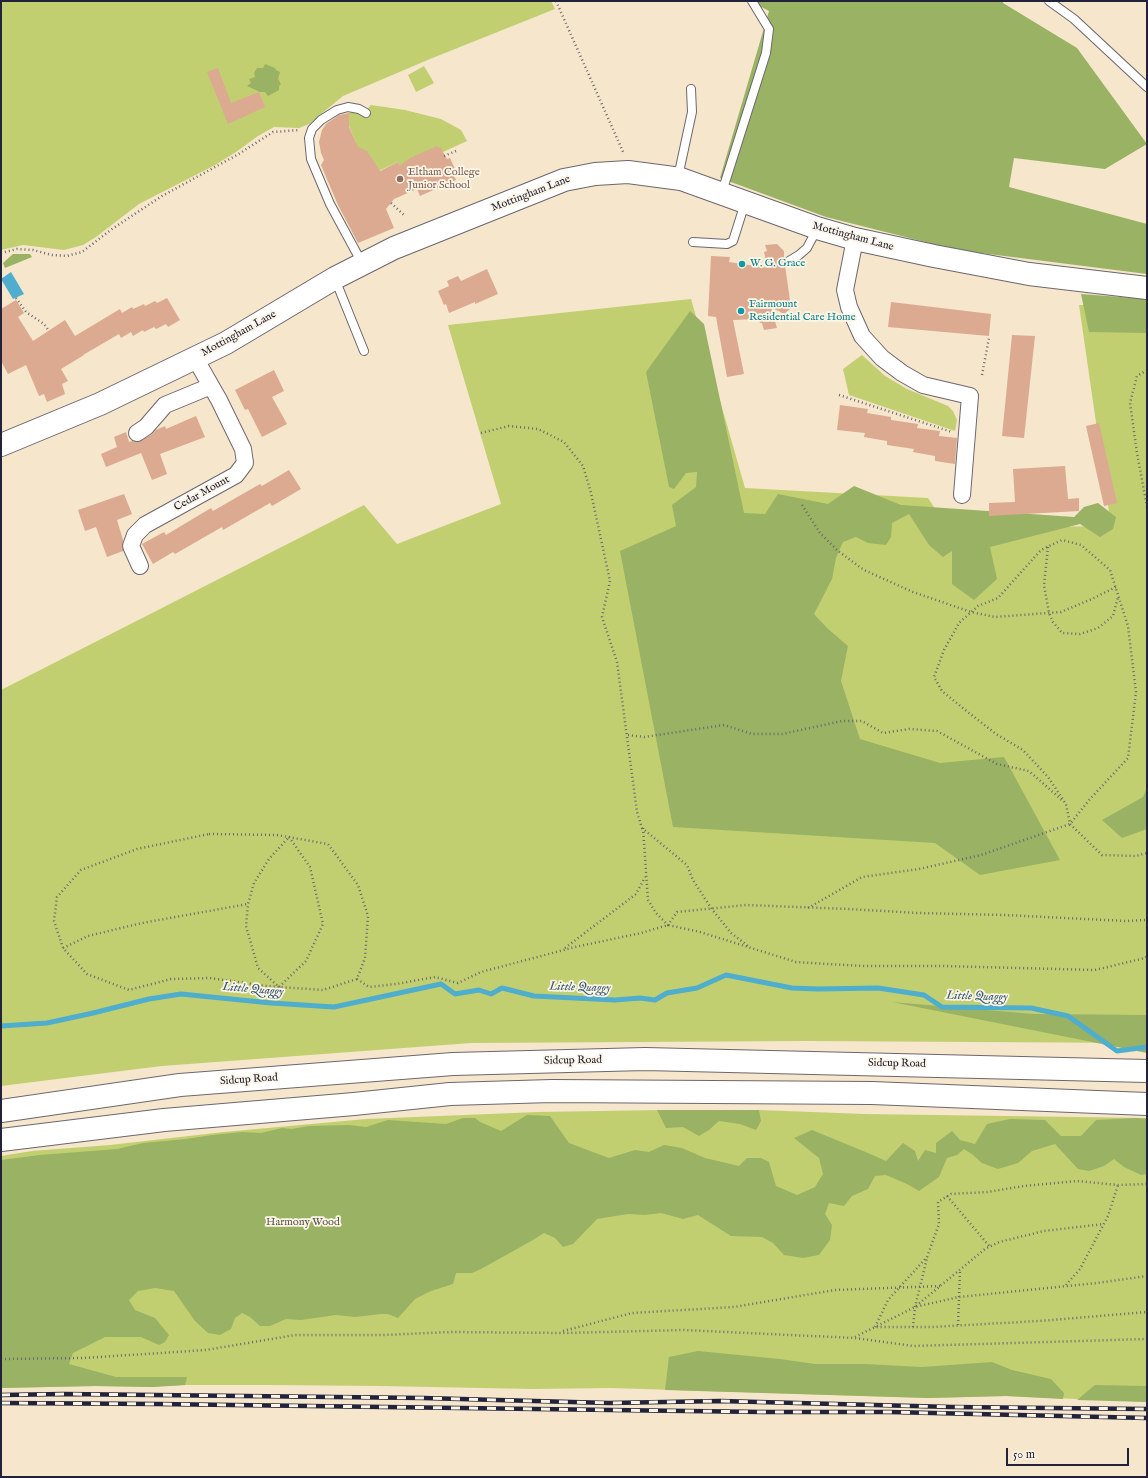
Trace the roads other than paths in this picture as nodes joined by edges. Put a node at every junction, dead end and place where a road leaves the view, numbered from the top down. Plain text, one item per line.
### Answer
1 (752, 1) edge
2 (1049, 1) edge
3 (1147, 87) edge
4 (691, 89) dead end
5 (366, 113) dead end
6 (678, 178) junction
7 (722, 193) junction
8 (745, 202) junction
9 (817, 228) junction
10 (855, 239) junction
11 (693, 242) dead end
12 (789, 261) dead end
13 (363, 264) junction
14 (334, 278) junction
15 (1147, 288) edge
16 (364, 351) dead end
17 (195, 358) junction
18 (212, 386) junction
19 (137, 432) dead end
20 (1, 445) edge
21 (962, 495) dead end
22 (140, 566) dead end
23 (1147, 1071) edge
24 (1147, 1104) edge
25 (1, 1111) edge
26 (1, 1140) edge

1 - 7 lane
2 - 3 lane
4 - 6 lane
5 - 13 lane
6 - 7 main road, Mottingham Lane
6 - 13 main road, Mottingham Lane
7 - 8 main road, Mottingham Lane
8 - 9 main road, Mottingham Lane
8 - 11 lane
9 - 10 main road, Mottingham Lane
9 - 12 lane
10 - 15 main road, Mottingham Lane
10 - 21 street
13 - 14 main road, Mottingham Lane
14 - 16 lane
14 - 17 main road, Mottingham Lane
17 - 18 street, Cedar Mount
17 - 20 main road, Mottingham Lane
18 - 19 street
18 - 22 street, Cedar Mount
23 - 25 main road, Sidcup Road
24 - 26 main road

